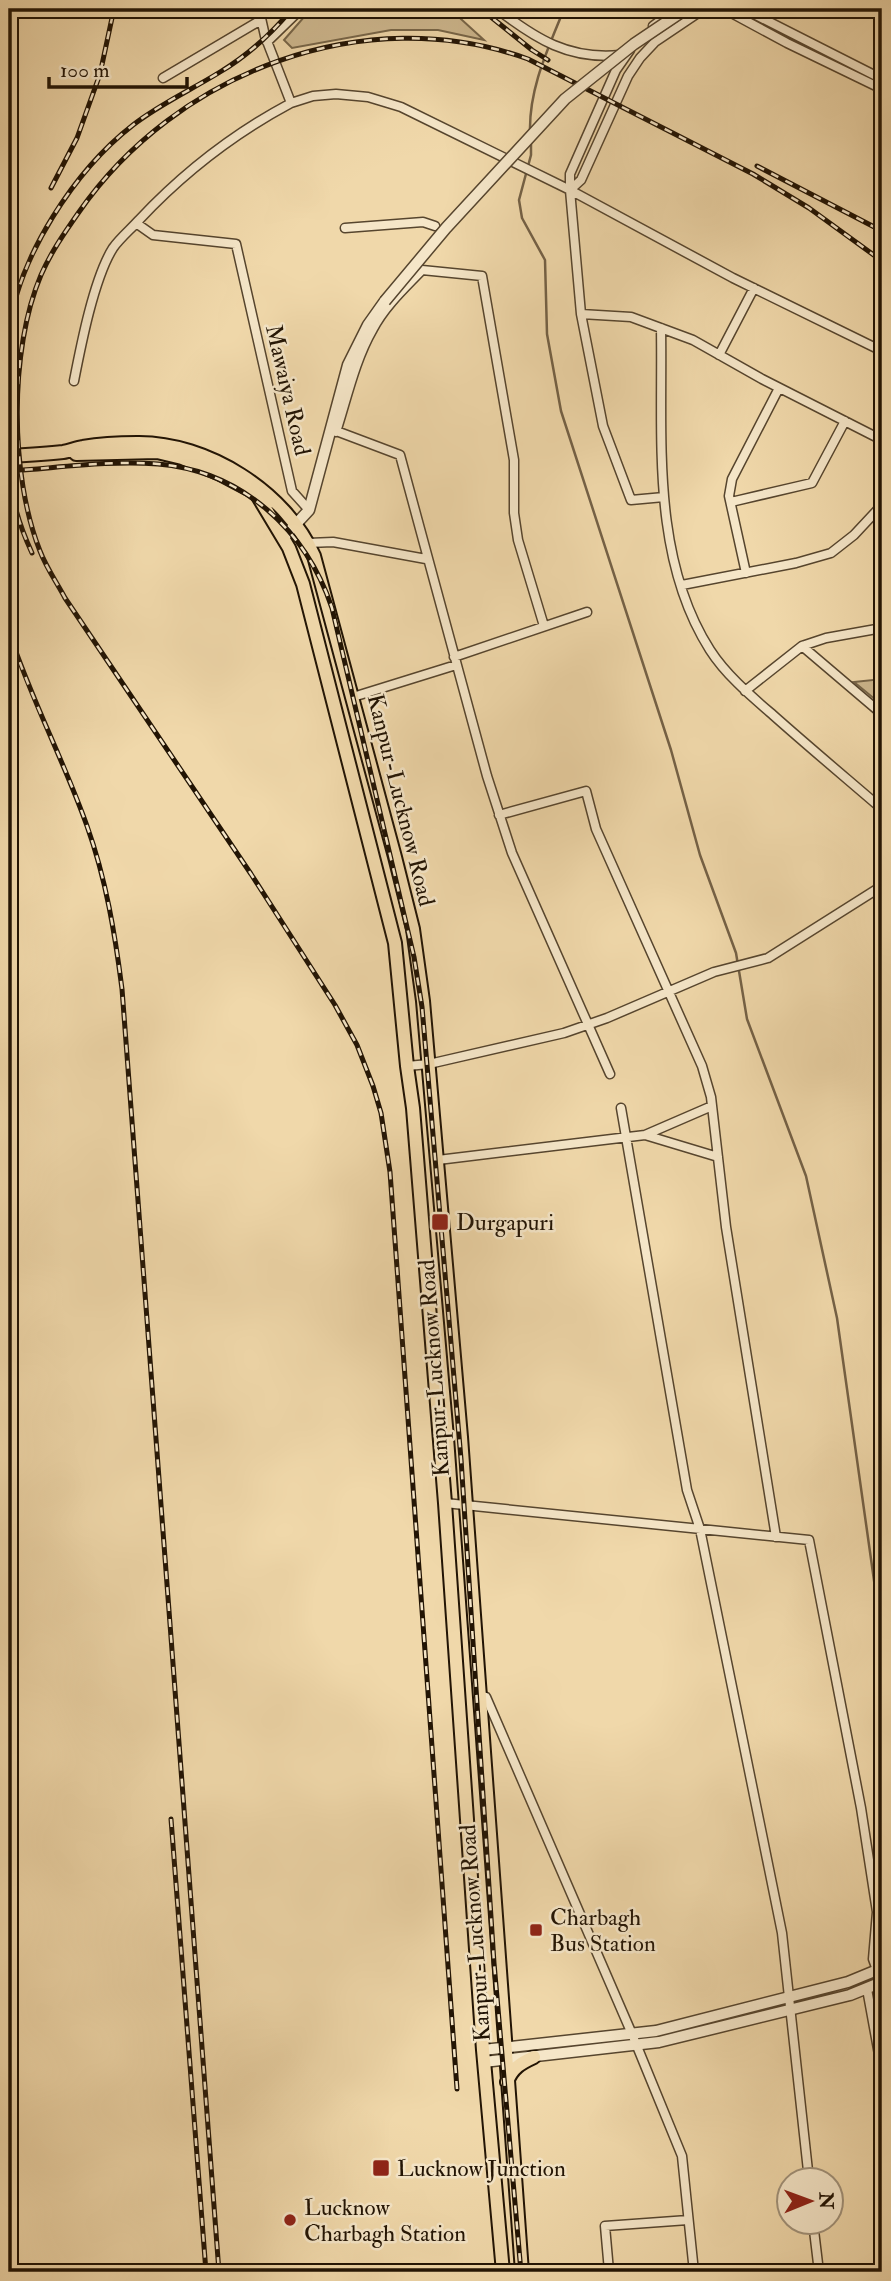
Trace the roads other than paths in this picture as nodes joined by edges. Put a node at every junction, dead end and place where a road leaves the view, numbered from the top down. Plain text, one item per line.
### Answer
1 (259, 9) edge
2 (301, 9) edge
3 (498, 9) edge
4 (676, 9) edge
5 (686, 9) edge
6 (704, 9) edge
7 (724, 9) edge
8 (744, 9) edge
9 (261, 20) junction
10 (267, 42) junction
11 (626, 54) junction
12 (163, 78) dead end
13 (882, 79) edge
14 (882, 89) edge
15 (291, 103) junction
16 (570, 190) junction
17 (136, 223) junction
18 (435, 226) dead end
19 (345, 228) dead end
20 (754, 288) junction
21 (581, 314) junction
22 (661, 328) junction
23 (882, 351) edge
24 (719, 355) junction
25 (74, 381) dead end
26 (779, 388) junction
27 (845, 421) junction
28 (334, 431) junction
29 (882, 440) edge
30 (66, 452) junction
31 (9, 456) edge
32 (664, 496) junction
33 (731, 502) junction
34 (882, 505) edge
35 (309, 510) junction
36 (296, 524) junction
37 (283, 538) junction
38 (308, 543) junction
39 (426, 559) junction
40 (746, 573) junction
41 (682, 585) junction
42 (587, 612) dead end
43 (544, 626) junction
44 (882, 628) edge
45 (802, 646) junction
46 (455, 661) junction
47 (745, 691) junction
48 (353, 697) junction
49 (882, 714) edge
50 (882, 809) edge
51 (499, 815) junction
52 (882, 886) edge
53 (668, 992) junction
54 (587, 1025) junction
55 (429, 1064) junction
56 (407, 1066) junction
57 (610, 1074) dead end
58 (712, 1106) junction
59 (621, 1108) dead end
60 (645, 1135) junction
61 (626, 1138) junction
62 (718, 1157) junction
63 (438, 1160) junction
64 (445, 1503) junction
65 (466, 1505) junction
66 (700, 1529) junction
67 (775, 1537) junction
68 (480, 1696) junction
69 (487, 1792) junction
70 (465, 1793) junction
71 (494, 1898) junction
72 (472, 1899) junction
73 (880, 1969) edge
74 (882, 1982) edge
75 (867, 1989) junction
76 (790, 1997) junction
77 (792, 2010) junction
78 (632, 2034) junction
79 (637, 2045) junction
80 (505, 2054) junction
81 (484, 2056) junction
82 (534, 2057) junction
83 (882, 2071) edge
84 (507, 2082) junction
85 (808, 2166) edge
86 (688, 2220) junction
87 (815, 2236) edge
88 (503, 2272) edge
89 (522, 2272) edge
90 (603, 2272) edge
91 (694, 2272) edge
92 (819, 2272) edge

1 - 9 street
2 - 10 street
3 - 11 street
4 - 11 street
5 - 28 street, bridge
6 - 16 street
7 - 14 street
8 - 13 street
9 - 10 street
9 - 12 street
10 - 15 street
11 - 16 street
15 - 16 street
15 - 17 street
16 - 20 street
16 - 21 street
17 - 25 street
17 - 35 street, Mawaiya Road
18 - 19 street
20 - 23 street
20 - 24 street
21 - 22 street
21 - 32 street
22 - 24 street
22 - 32 street
24 - 26 street
26 - 27 street
26 - 33 street
27 - 29 street
27 - 33 street
28 - 35 street
28 - 39 street
28 - 43 street
30 - 31 main road, Kanpur-Lucknow Road
30 - 36 main road, Kanpur-Lucknow Road
30 - 37 main road, Kanpur-Lucknow Road
32 - 41 street
33 - 40 street
34 - 40 street
35 - 36 street
36 - 37 street
36 - 38 main road, Kanpur-Lucknow Road
37 - 56 main road, Kanpur-Lucknow Road
38 - 39 street
38 - 48 main road, Kanpur-Lucknow Road
39 - 46 street
40 - 41 street
41 - 47 street
42 - 43 street
43 - 46 street
44 - 45 street
45 - 47 street
45 - 49 street
46 - 48 street
46 - 51 street
47 - 50 street
48 - 55 main road, Kanpur-Lucknow Road
51 - 53 street
51 - 54 street
52 - 53 street
53 - 54 street
53 - 58 street
54 - 55 street
54 - 57 street
55 - 56 street
55 - 63 main road, Kanpur-Lucknow Road
56 - 64 main road, Kanpur-Lucknow Road
58 - 60 street
58 - 62 street
59 - 61 street
60 - 61 street
60 - 62 street
61 - 63 street
61 - 66 street
62 - 67 street
63 - 65 main road, Kanpur-Lucknow Road
64 - 65 street
64 - 70 main road, Kanpur-Lucknow Road
65 - 66 street
65 - 68 main road, Kanpur-Lucknow Road
66 - 67 street
66 - 76 street
67 - 73 street
68 - 69 main road, Kanpur-Lucknow Road
68 - 78 street
69 - 70 main road
69 - 71 main road, Kanpur-Lucknow Road
70 - 72 main road, Kanpur-Lucknow Road
71 - 72 main road
71 - 80 main road, Kanpur-Lucknow Road
72 - 81 main road, Kanpur-Lucknow Road
73 - 76 street
74 - 75 street
75 - 77 street
75 - 83 street
76 - 77 street
76 - 78 street
77 - 79 street
77 - 85 street
78 - 79 street
78 - 80 street
79 - 82 street
79 - 86 street
80 - 81 street
80 - 82 street
80 - 84 main road, Kanpur-Lucknow Road
81 - 88 main road, Kanpur-Lucknow Road
82 - 84 main road
84 - 89 main road, Kanpur-Lucknow Road
86 - 90 street
86 - 91 street
87 - 92 street

